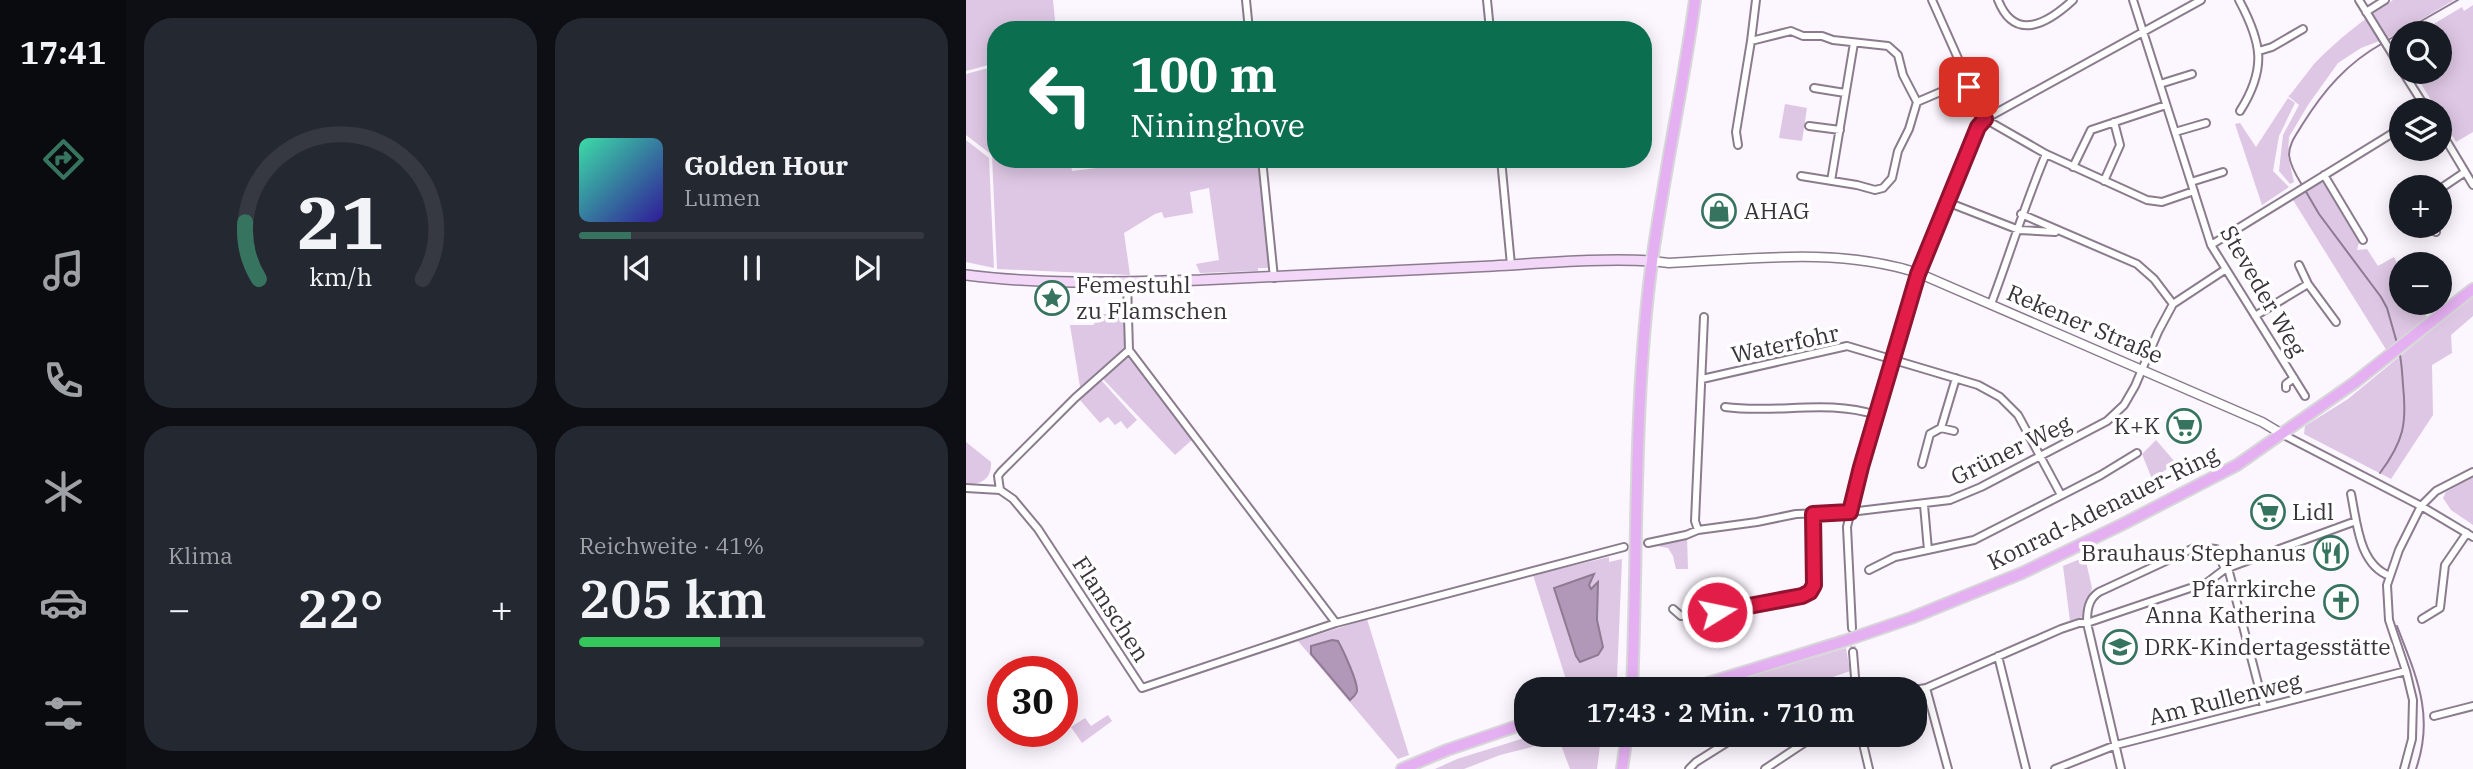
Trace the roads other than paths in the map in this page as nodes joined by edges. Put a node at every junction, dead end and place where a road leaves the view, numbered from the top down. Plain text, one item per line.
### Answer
1 (1246, 0) edge
2 (1487, 0) edge
3 (1695, 0) edge
4 (1756, 0) edge
5 (1932, 0) edge
6 (1998, 0) edge
7 (2073, 0) edge
8 (2133, 0) edge
9 (2201, 0) edge
10 (2239, 0) edge
11 (2359, 0) edge
12 (2385, 0) edge
13 (2366, 12) junction
14 (1248, 21) edge
15 (1489, 21) edge
16 (2303, 29) dead end
17 (2143, 33) junction
18 (1751, 41) junction
19 (1854, 43) junction
20 (2389, 49) edge
21 (2259, 51) junction
22 (2192, 74) dead end
23 (1966, 81) junction
24 (2160, 84) junction
25 (1814, 88) dead end
26 (1846, 93) junction
27 (1917, 102) junction
28 (2166, 106) junction
29 (2240, 111) dead end
30 (1985, 119) junction
31 (2114, 122) junction
32 (2206, 123) dead end
33 (1809, 125) dead end
34 (1840, 130) junction
35 (2175, 132) junction
36 (2389, 135) edge
37 (1738, 145) dead end
38 (2452, 151) edge
39 (2046, 154) junction
40 (2073, 167) junction
41 (1263, 168) edge
42 (1502, 168) edge
43 (2223, 172) dead end
44 (2465, 172) junction
45 (2324, 175) junction
46 (1801, 176) dead end
47 (2452, 180) edge
48 (1831, 181) junction
49 (2104, 181) junction
50 (2191, 181) junction
51 (2473, 185) edge
52 (2194, 191) junction
53 (1947, 202) junction
54 (2021, 214) junction
55 (2019, 230) junction
56 (2060, 232) junction
57 (2363, 240) dead end
58 (2211, 245) junction
59 (1652, 261) junction
60 (1511, 265) junction
61 (2299, 265) dead end
62 (2225, 269) junction
63 (1918, 274) junction
64 (966, 275) edge
65 (1274, 278) junction
66 (1127, 282) junction
67 (2308, 285) junction
68 (2473, 289) edge
69 (1990, 304) junction
70 (2173, 304) junction
71 (2255, 316) junction
72 (1704, 317) dead end
73 (2336, 322) dead end
74 (1129, 350) junction
75 (1894, 360) junction
76 (2144, 369) junction
77 (1955, 378) junction
78 (1702, 379) junction
79 (2294, 379) junction
80 (2286, 388) dead end
81 (2305, 396) dead end
82 (1725, 407) dead end
83 (1876, 415) junction
84 (1941, 428) junction
85 (1954, 431) dead end
86 (2282, 434) junction
87 (2137, 453) dead end
88 (2042, 457) junction
89 (1922, 464) dead end
90 (2473, 471) edge
91 (966, 488) edge
92 (1000, 490) junction
93 (2351, 494) dead end
94 (2061, 495) junction
95 (1924, 505) junction
96 (2421, 506) junction
97 (1850, 512) junction
98 (1813, 514) junction
99 (2356, 521) junction
100 (1698, 530) junction
101 (2470, 535) edge
102 (1647, 543) dead end
103 (1624, 548) dead end
104 (1928, 550) junction
105 (2227, 569) junction
106 (1869, 570) dead end
107 (2390, 576) junction
108 (1673, 609) dead end
109 (2422, 618) dead end
110 (1336, 623) junction
111 (2087, 623) junction
112 (1852, 628) tunnel mouth
113 (1853, 652) tunnel mouth
114 (1998, 656) junction
115 (2406, 671) junction
116 (1633, 677) edge
117 (1724, 677) edge
118 (1855, 677) edge
119 (1927, 688) edge
120 (1927, 692) edge
121 (2473, 706) edge
122 (2264, 707) junction
123 (2434, 716) dead end
124 (1514, 727) edge
125 (2116, 745) junction
126 (1625, 747) edge
127 (1720, 747) edge
128 (1798, 747) edge
129 (1864, 747) edge
130 (1402, 769) edge
131 (1622, 769) edge
132 (1689, 769) edge
133 (1765, 769) edge
134 (1869, 769) edge
135 (1948, 769) edge
136 (2026, 769) edge
137 (2055, 769) edge
138 (2121, 769) edge
139 (2404, 769) edge

1 - 14 street
2 - 15 street
3 - 59 main road
4 - 18 street
5 - 23 street
6 - 7 street
8 - 17 street, Steveder Weg
9 - 17 street
10 - 21 street
11 - 13 street
12 - 13 street
13 - 20 street
16 - 21 street
17 - 24 street, Steveder Weg
17 - 30 street
18 - 19 street
18 - 37 street
19 - 26 street
19 - 27 street
21 - 29 street
22 - 24 street
23 - 27 street
23 - 30 street
24 - 28 street, Steveder Weg
25 - 26 street
26 - 34 street
27 - 48 street
28 - 31 street
28 - 35 street, Steveder Weg
30 - 39 street
30 - 53 street
31 - 40 street
31 - 49 street
32 - 35 street
33 - 34 street
34 - 48 street
35 - 50 street, Steveder Weg
36 - 45 street
38 - 44 street
39 - 40 street
39 - 54 street
40 - 49 street
41 - 65 street
42 - 60 street
43 - 50 street
44 - 47 street
44 - 51 street
45 - 57 street
45 - 58 street
46 - 48 street
49 - 52 street
50 - 52 street, Steveder Weg
52 - 58 street, Steveder Weg
53 - 55 street
53 - 63 street
54 - 55 street
54 - 56 street
55 - 56 street
55 - 69 street
56 - 70 street
58 - 62 street, Steveder Weg
59 - 60 main road
59 - 63 street, Rekener Straße
59 - 116 main road
60 - 65 main road
61 - 67 street
62 - 70 street
62 - 71 street, Steveder Weg
63 - 69 street, Rekener Straße
63 - 75 street
64 - 66 main road
65 - 66 main road
66 - 74 street
67 - 71 street
67 - 73 street
68 - 86 main road, Konrad-Adenauer-Ring
69 - 76 street, Rekener Straße
70 - 76 street, Grüner Weg
71 - 79 street, Steveder Weg
72 - 78 street, Waterfohr
74 - 92 street
74 - 110 street
75 - 77 street, Waterfohr
75 - 78 street, Waterfohr
75 - 83 street
76 - 86 street, Rekener Straße
76 - 88 street, Grüner Weg
77 - 84 street
77 - 88 street, Waterfohr
78 - 100 street, Waterfohr
79 - 80 street, Steveder Weg
79 - 81 street, Steveder Weg
82 - 83 street
83 - 97 street
84 - 85 street
84 - 89 street
86 - 96 street, Rekener Straße
86 - 117 main road, Konrad-Adenauer-Ring
87 - 94 street
88 - 94 street, Waterfohr
88 - 95 street, Grüner Weg
90 - 96 street
91 - 92 street
92 - 110 street, Flamschen
93 - 99 street
94 - 104 street
95 - 97 street, Grüner Weg
95 - 104 street
96 - 101 street, Rekener Straße
96 - 107 street
97 - 98 street, Grüner Weg
97 - 112 street
98 - 100 street, Grüner Weg
98 - 108 street
99 - 105 street
99 - 107 street
100 - 102 street, Grüner Weg
101 - 109 street
103 - 110 street, Flamschen
104 - 106 street
105 - 111 street
105 - 111 street
105 - 122 street
107 - 115 street
111 - 114 street
111 - 125 street
113 - 118 street
114 - 119 street
114 - 136 street
115 - 122 street, Am Rullenweg
115 - 139 street
120 - 135 street
121 - 123 street
122 - 125 street, Am Rullenweg
124 - 130 main road
125 - 137 street, Am Rullenweg
125 - 138 street
126 - 131 main road
127 - 132 street
128 - 133 street
129 - 134 street

